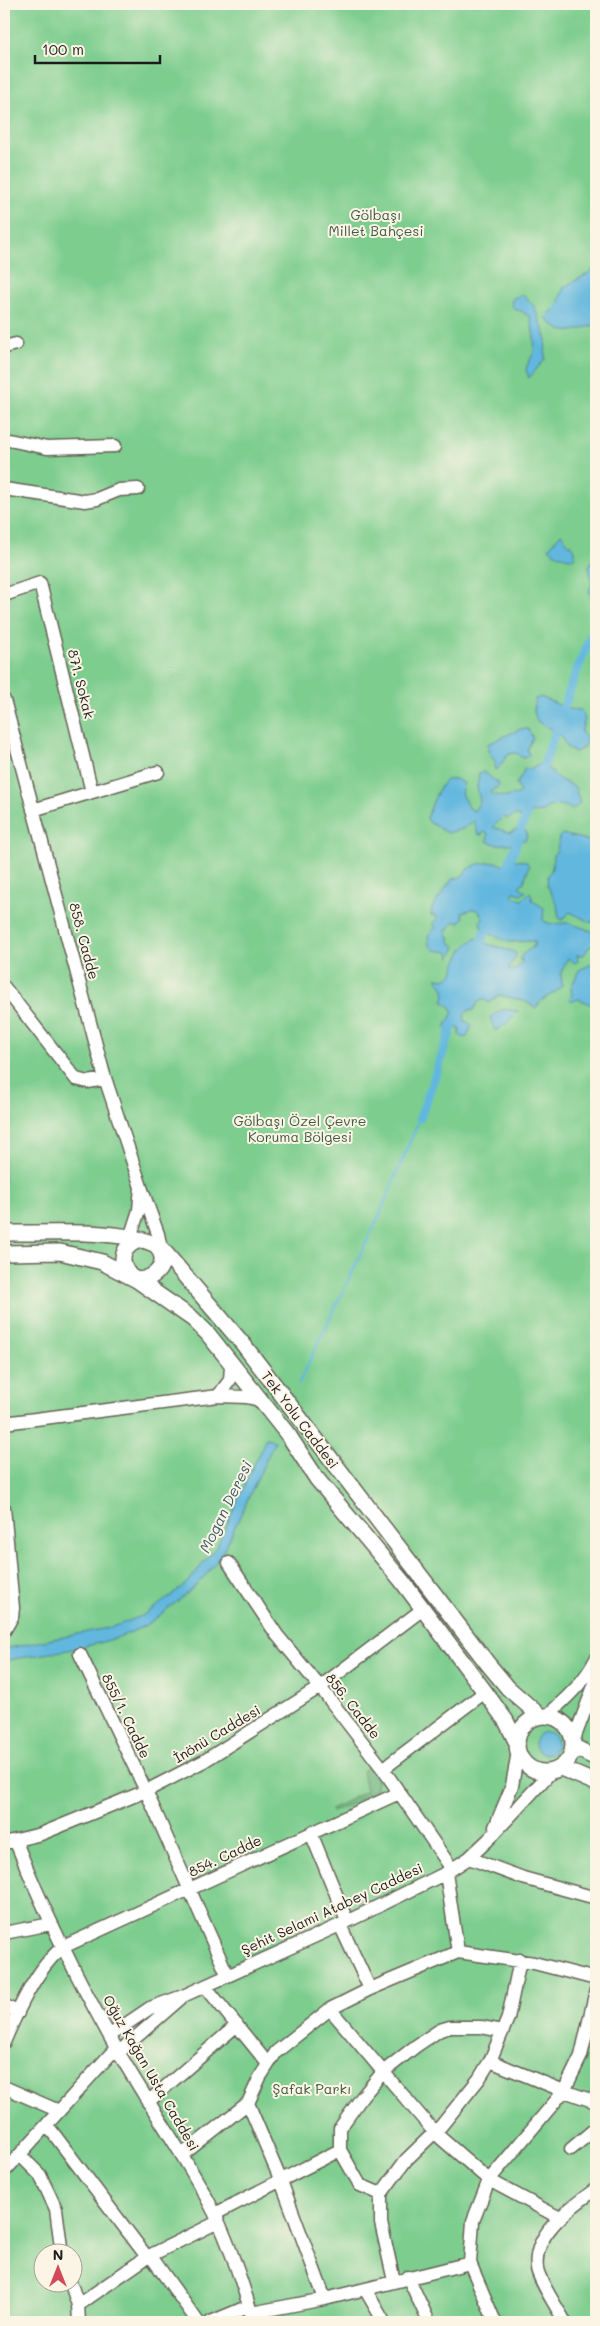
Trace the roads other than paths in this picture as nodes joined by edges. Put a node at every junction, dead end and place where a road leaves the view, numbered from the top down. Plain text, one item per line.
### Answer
1 (4, 439) edge
2 (115, 446) dead end
3 (4, 489) edge
4 (138, 489) dead end
5 (4, 595) edge
6 (4, 700) edge
7 (158, 772) dead end
8 (92, 792) junction
9 (33, 810) junction
10 (4, 987) edge
11 (105, 1079) junction
12 (141, 1187) junction
13 (4, 1233) edge
14 (146, 1246) junction
15 (4, 1253) edge
16 (134, 1278) junction
17 (231, 1366) junction
18 (218, 1396) junction
19 (260, 1400) junction
20 (4, 1423) edge
21 (4, 1508) edge
22 (229, 1563) dead end
23 (423, 1609) junction
24 (4, 1631) edge
25 (80, 1654) dead end
26 (596, 1659) edge
27 (596, 1682) edge
28 (320, 1687) junction
29 (485, 1692) junction
30 (543, 1716) junction
31 (574, 1743) junction
32 (517, 1747) junction
33 (596, 1758) edge
34 (383, 1768) junction
35 (556, 1770) junction
36 (596, 1783) edge
37 (146, 1792) junction
38 (399, 1793) junction
39 (311, 1833) junction
40 (488, 1840) junction
41 (10, 1842) edge
42 (469, 1858) junction
43 (449, 1871) junction
44 (189, 1889) junction
45 (596, 1898) edge
46 (343, 1923) junction
47 (51, 1924) junction
48 (4, 1933) edge
49 (63, 1947) junction
50 (458, 1952) junction
51 (520, 1960) junction
52 (227, 1974) junction
53 (596, 1979) edge
54 (205, 1986) junction
55 (370, 1989) junction
56 (596, 1990) edge
57 (182, 1996) junction
58 (4, 2005) edge
59 (330, 2009) junction
60 (18, 2013) junction
61 (236, 2025) junction
62 (503, 2031) junction
63 (110, 2036) junction
64 (4, 2042) edge
65 (118, 2050) junction
66 (490, 2061) junction
67 (268, 2064) junction
68 (383, 2072) junction
69 (4, 2087) edge
70 (564, 2091) junction
71 (148, 2102) junction
72 (596, 2102) edge
73 (248, 2103) junction
74 (59, 2111) junction
75 (47, 2125) junction
76 (596, 2128) edge
77 (435, 2133) junction
78 (571, 2149) dead end
79 (340, 2150) junction
80 (20, 2155) junction
81 (182, 2155) junction
82 (4, 2172) edge
83 (489, 2180) junction
84 (281, 2181) junction
85 (596, 2189) edge
86 (381, 2194) junction
87 (558, 2217) junction
88 (217, 2218) junction
89 (61, 2244) edge
90 (148, 2256) junction
91 (470, 2262) junction
92 (408, 2278) junction
93 (394, 2281) junction
94 (365, 2289) junction
95 (74, 2294) edge
96 (325, 2299) junction
97 (78, 2305) junction
98 (252, 2314) edge
99 (79, 2322) edge
100 (198, 2322) edge
101 (211, 2322) edge
102 (384, 2322) edge
103 (430, 2322) edge
104 (495, 2322) edge
105 (565, 2322) edge

1 - 2 street
3 - 4 street
5 - 8 street, 871. Sokak
6 - 9 street, 858. Cadde
7 - 8 street
8 - 9 street
9 - 11 street, 858. Cadde
10 - 11 street
11 - 12 street, 858. Cadde
12 - 14 street, 858. Cadde
12 - 14 street, 858. Cadde
13 - 14 main road
14 - 16 main road
14 - 16 main road
14 - 30 main road, Tek Yolu Caddesi
15 - 16 main road, Tek Yolu Caddesi
16 - 17 main road, Tek Yolu Caddesi
17 - 18 street
17 - 19 main road, Tek Yolu Caddesi
18 - 19 street
18 - 20 street
19 - 23 main road, Tek Yolu Caddesi
21 - 24 street
22 - 28 street, 856. Cadde
23 - 28 street, İnönü Caddesi
23 - 29 main road, Tek Yolu Caddesi
25 - 37 street, 855/1. Cadde
26 - 30 street
27 - 31 street
28 - 34 street, 856. Cadde
28 - 37 street, İnönü Caddesi
29 - 32 main road, Tek Yolu Caddesi
29 - 34 street
30 - 31 main road
30 - 32 main road
31 - 33 main road
31 - 35 main road
32 - 35 main road
32 - 40 street, Şehit Selami Atabey Caddesi
34 - 38 street, 856. Cadde
35 - 36 main road
35 - 40 street, Şehit Selami Atabey Caddesi
37 - 41 street, İnönü Caddesi
37 - 44 street, 855/1. Cadde
38 - 39 street, 854. Cadde
38 - 43 street, 856. Cadde
39 - 44 street, 854. Cadde
39 - 46 street
40 - 42 street, Şehit Selami Atabey Caddesi
41 - 47 street, Oğuz Kağan Usta Caddesi
42 - 43 street, Şehit Selami Atabey Caddesi
42 - 45 street
43 - 46 street, Şehit Selami Atabey Caddesi
43 - 50 street
44 - 49 street, 854. Cadde
44 - 52 street, 855/1. Cadde
46 - 52 street, Şehit Selami Atabey Caddesi
46 - 55 street
47 - 48 street
47 - 49 street, Oğuz Kağan Usta Caddesi
49 - 60 street
49 - 63 street, Oğuz Kağan Usta Caddesi
50 - 51 street
50 - 55 street
51 - 53 street
51 - 62 street
52 - 54 street, Şehit Selami Atabey Caddesi
54 - 57 street, Şehit Selami Atabey Caddesi
54 - 61 street
55 - 59 street
56 - 70 street
57 - 63 street, Şehit Selami Atabey Caddesi
57 - 65 street, Şehit Selami Atabey Caddesi
58 - 60 street
59 - 67 street
59 - 68 street
60 - 64 street
61 - 67 street
61 - 71 street
62 - 66 street
62 - 68 street
63 - 65 street, Oğuz Kağan Usta Caddesi
65 - 71 street, Oğuz Kağan Usta Caddesi
65 - 74 street, Şehit Selami Atabey Caddesi
66 - 70 street
66 - 77 street
67 - 73 street
68 - 77 street
68 - 79 street
69 - 74 street
70 - 72 street
70 - 83 street
71 - 81 street, Oğuz Kağan Usta Caddesi
73 - 81 street
73 - 84 street
74 - 75 street, Şehit Selami Atabey Caddesi
75 - 80 street, Şehit Selami Atabey Caddesi
75 - 90 street
76 - 78 street
77 - 83 street
77 - 86 street
79 - 84 street
79 - 86 street
80 - 82 street, Şehit Selami Atabey Caddesi
80 - 89 street
81 - 88 street, Oğuz Kağan Usta Caddesi
83 - 87 street
83 - 91 street
84 - 88 street
84 - 96 street
85 - 87 street
86 - 93 street
87 - 105 street
88 - 90 street
88 - 98 street, Oğuz Kağan Usta Caddesi
90 - 97 street
90 - 100 street
91 - 92 street
91 - 104 street
92 - 93 street
92 - 103 street
93 - 94 street
94 - 96 street
94 - 102 street
95 - 97 street
96 - 98 street
97 - 99 street
98 - 101 street

